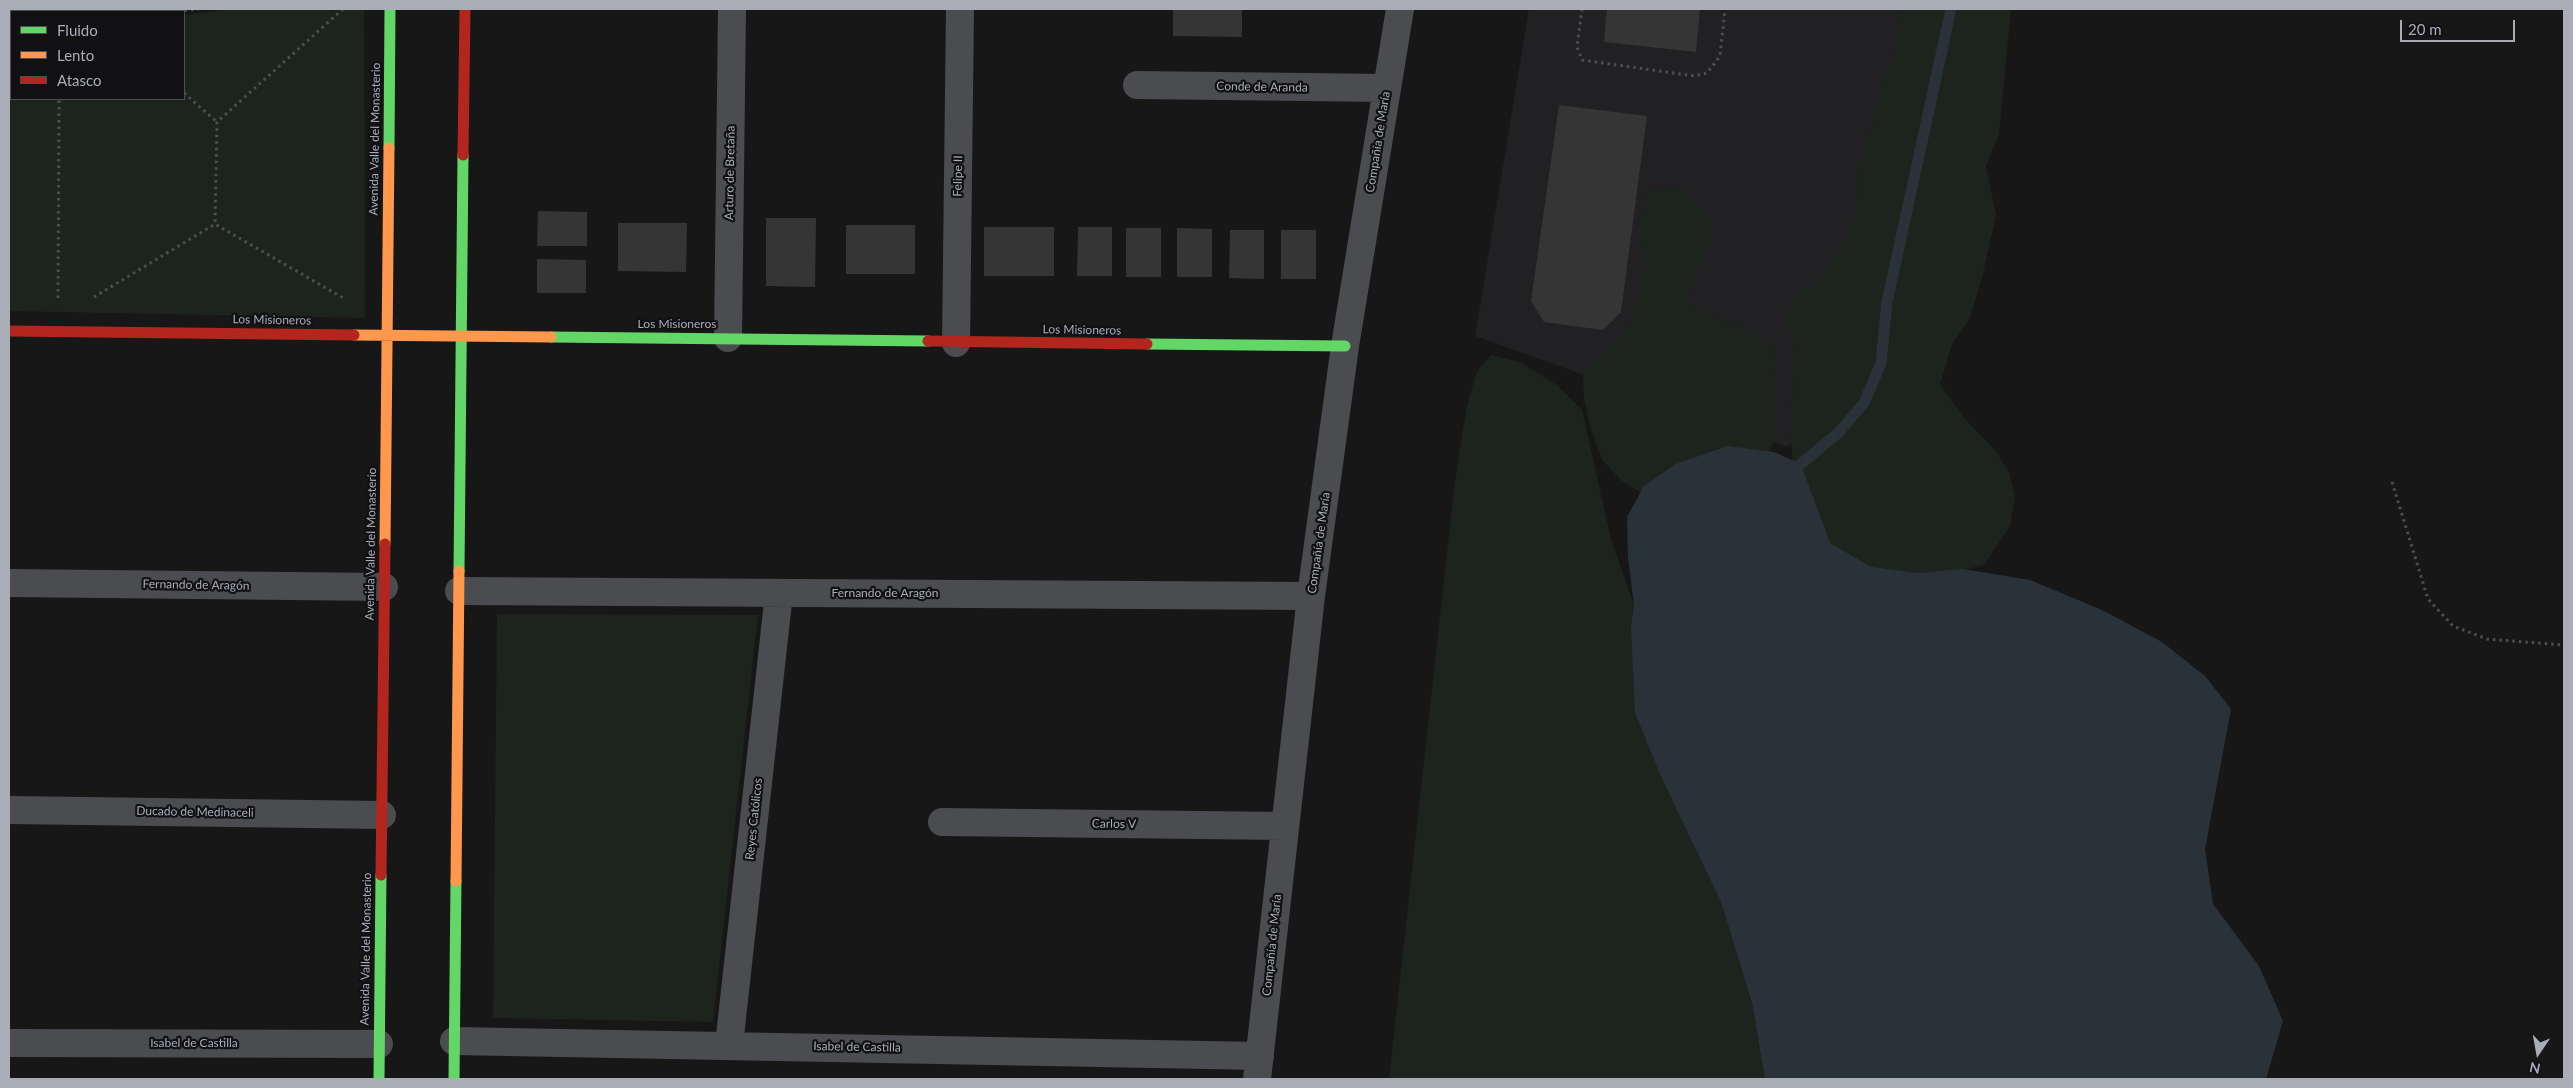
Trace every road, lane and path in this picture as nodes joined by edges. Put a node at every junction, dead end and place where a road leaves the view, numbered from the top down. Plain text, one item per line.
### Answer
1 (199, 9) edge
2 (343, 9) edge
3 (390, 9) edge
4 (465, 9) edge
5 (732, 9) edge
6 (960, 9) edge
7 (1400, 9) edge
8 (1582, 9) edge
9 (1725, 9) edge
10 (185, 10) edge
11 (1138, 85) dead end
12 (1387, 88) junction
13 (185, 94) edge
14 (59, 100) edge
15 (217, 122) junction
16 (216, 224) junction
17 (91, 299) dead end
18 (350, 302) dead end
19 (58, 308) dead end
20 (9, 331) edge
21 (387, 336) junction
22 (462, 336) junction
23 (728, 338) junction
24 (956, 343) junction
25 (1345, 346) junction
26 (2392, 482) dead end
27 (9, 583) edge
28 (384, 587) junction
29 (459, 591) junction
30 (779, 593) junction
31 (1311, 596) junction
32 (2564, 645) edge
33 (9, 810) edge
34 (382, 815) junction
35 (942, 822) dead end
36 (1286, 826) junction
37 (454, 1041) junction
38 (9, 1043) edge
39 (379, 1044) junction
40 (729, 1045) junction
41 (1259, 1068) edge
42 (379, 1079) edge
43 (454, 1079) edge

1 - 10 path
2 - 15 path
3 - 21 street, Avenida Valle del Monasterio
4 - 22 street
5 - 23 street, Arturo de Bretaña
6 - 24 street, Felipe II
7 - 12 street, Compañía de María
8 - 9 path
11 - 12 street, Conde de Aranda
12 - 25 street, Compañía de María
13 - 15 path
14 - 19 path
15 - 16 path
16 - 17 path
16 - 18 path
20 - 21 street, Los Misioneros
21 - 22 street, Los Misioneros
21 - 28 street, Avenida Valle del Monasterio
22 - 23 street, Los Misioneros
22 - 29 street
23 - 24 street, Los Misioneros
24 - 25 street, Los Misioneros
25 - 31 street, Compañía de María
26 - 32 path
27 - 28 street, Fernando de Aragón
28 - 34 street, Avenida Valle del Monasterio
29 - 30 street, Fernando de Aragón
29 - 37 street
30 - 31 street, Fernando de Aragón
30 - 40 street, Reyes Católicos
31 - 36 street, Compañía de María
33 - 34 street, Ducado de Medinaceli
34 - 39 street, Avenida Valle del Monasterio
35 - 36 street, Carlos V
36 - 41 street, Compañía de María
37 - 40 street, Isabel de Castilla
37 - 43 street
38 - 39 street, Isabel de Castilla
39 - 42 street, Avenida Valle del Monasterio
40 - 41 street, Isabel de Castilla

